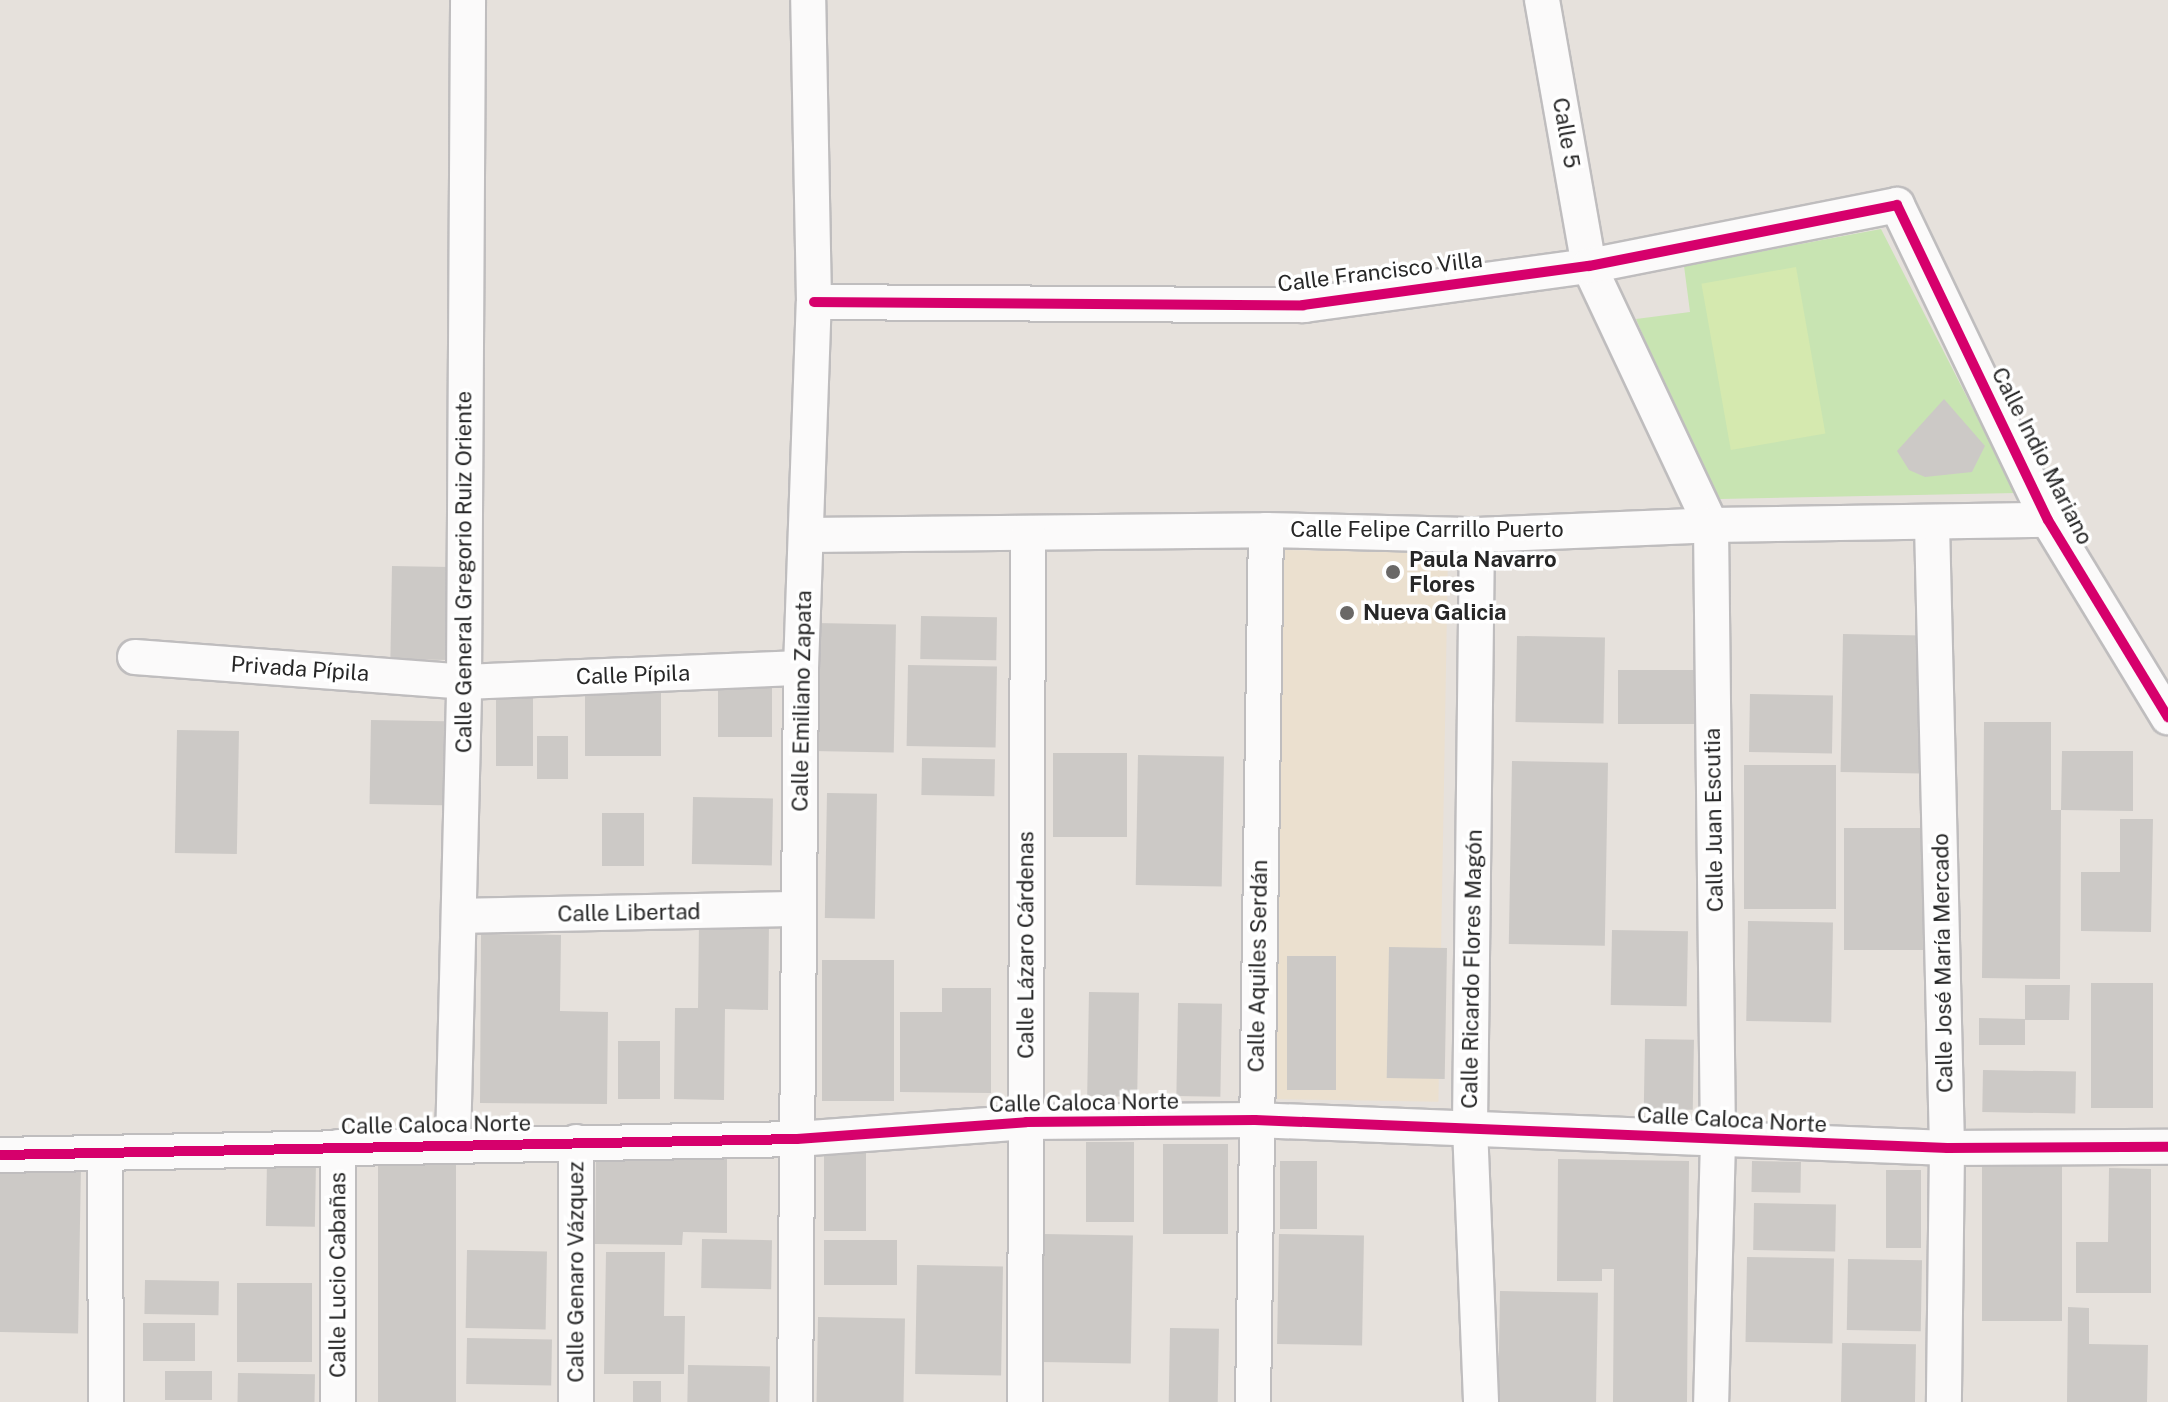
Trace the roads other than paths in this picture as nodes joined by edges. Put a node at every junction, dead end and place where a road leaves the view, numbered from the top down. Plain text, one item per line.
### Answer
1 (468, 0) edge
2 (808, 0) edge
3 (1542, 0) edge
4 (1897, 205) joint
5 (1589, 266) junction
6 (814, 302) junction
7 (2048, 520) junction
8 (1932, 524) junction
9 (1711, 525) junction
10 (1266, 530) junction
11 (806, 535) junction
12 (1028, 535) junction
13 (1477, 535) junction
14 (135, 657) dead end
15 (801, 668) junction
16 (464, 682) junction
17 (2168, 717) edge
18 (799, 909) junction
19 (460, 916) junction
20 (1255, 1120) junction
21 (1026, 1122) junction
22 (1470, 1127) junction
23 (797, 1139) junction
24 (1718, 1140) junction
25 (576, 1142) junction
26 (453, 1144) junction
27 (338, 1147) junction
28 (2168, 1147) edge
29 (1947, 1148) junction
30 (0, 1155) edge
31 (105, 1155) junction
32 (106, 1402) edge
33 (338, 1402) edge
34 (576, 1402) edge
35 (795, 1402) edge
36 (1025, 1402) edge
37 (1253, 1402) edge
38 (1481, 1402) edge
39 (1711, 1402) edge
40 (1944, 1402) edge

1 - 16 street, Calle General Gregorio Ruiz Oriente
2 - 6 street, Calle Emiliano Zapata
3 - 5 street, Calle 5
4 - 5 street, Calle Francisco Villa
4 - 7 street, Calle Indio Mariano
5 - 6 street, Calle Francisco Villa
5 - 9 street, Calle Juan Escutia
6 - 11 street, Calle Emiliano Zapata
7 - 8 street, Calle Felipe Carrillo Puerto
7 - 17 street, Calle Indio Mariano
8 - 9 street, Calle Felipe Carrillo Puerto
8 - 29 street, Calle José María Mercado
9 - 13 street, Calle Felipe Carrillo Puerto
9 - 24 street, Calle Juan Escutia
10 - 12 street, Calle Felipe Carrillo Puerto
10 - 13 street, Calle Felipe Carrillo Puerto
10 - 20 street, Calle Aquiles Serdán
11 - 12 street, Calle Felipe Carrillo Puerto
11 - 15 street, Calle Emiliano Zapata
12 - 21 street, Calle Lázaro Cárdenas
13 - 22 street, Calle Ricardo Flores Magón
14 - 16 street, Privada Pípila
15 - 16 street, Calle Pípila
15 - 18 street, Calle Emiliano Zapata
16 - 19 street, Calle General Gregorio Ruiz Oriente
18 - 19 street, Calle Libertad
18 - 23 street, Calle Emiliano Zapata
19 - 26 street, Calle General Gregorio Ruiz Oriente
20 - 21 street, Calle Caloca Norte
20 - 22 street, Calle Caloca Norte
20 - 37 street, Calle Aquiles Serdán
21 - 23 street, Calle Caloca Norte
21 - 36 street, Calle Lázaro Cárdenas
22 - 24 street, Calle Caloca Norte
22 - 38 street, Calle Ricardo Flores Magón
23 - 25 street, Calle Caloca Norte
23 - 35 street, Calle Emiliano Zapata
24 - 29 street, Calle Caloca Norte
24 - 39 street, Calle Juan Escutia
25 - 26 street, Calle Caloca Norte
25 - 34 street, Calle Genaro Vázquez
26 - 27 street, Calle Caloca Norte
27 - 31 street, Calle Caloca Norte
27 - 33 street, Calle Lucio Cabañas
28 - 29 street, Calle Caloca Norte
29 - 40 street, Calle José María Mercado
30 - 31 street, Calle Caloca Norte
31 - 32 street

